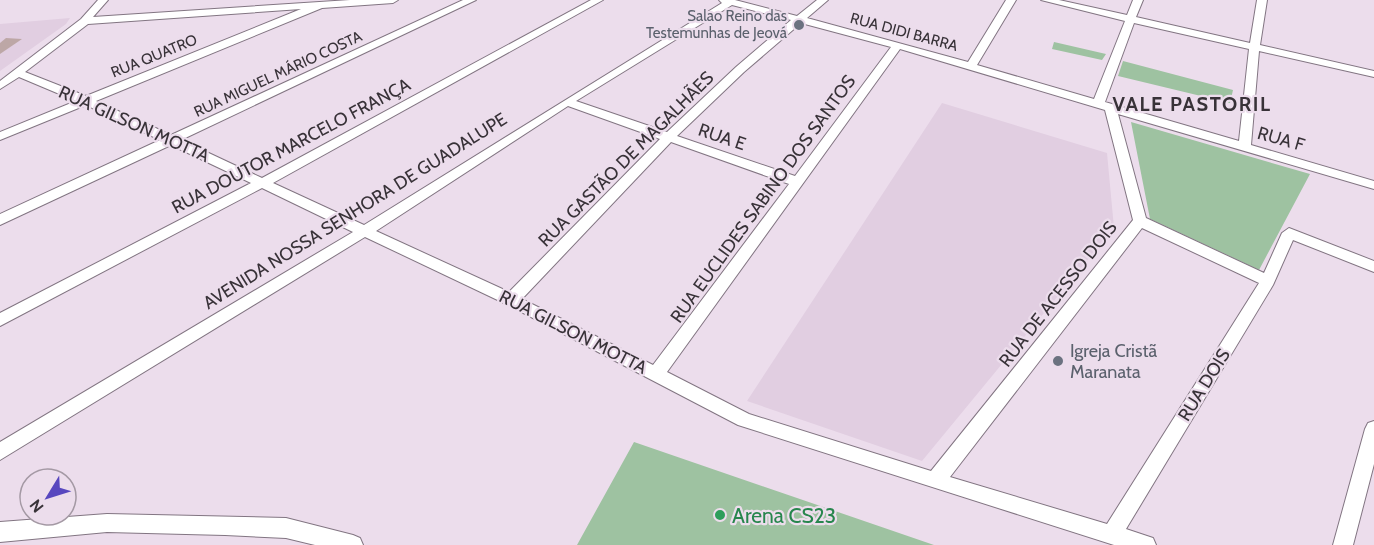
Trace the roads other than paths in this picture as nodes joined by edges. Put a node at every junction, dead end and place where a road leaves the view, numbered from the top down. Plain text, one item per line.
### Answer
1 (104, 0) edge
2 (393, 0) edge
3 (471, 0) edge
4 (598, 0) edge
5 (823, 0) edge
6 (1011, 0) edge
7 (1046, 0) edge
8 (1138, 0) edge
9 (1262, 0) edge
10 (728, 1) edge
11 (320, 5) junction
12 (799, 19) junction
13 (1130, 20) junction
14 (85, 21) junction
15 (898, 45) junction
16 (1254, 48) junction
17 (970, 66) junction
18 (18, 73) junction
19 (1374, 74) edge
20 (0, 86) edge
21 (85, 100) junction
22 (567, 102) junction
23 (1104, 107) junction
24 (0, 136) edge
25 (669, 137) junction
26 (172, 140) junction
27 (1245, 147) junction
28 (798, 182) junction
29 (262, 183) junction
30 (1374, 185) edge
31 (0, 220) edge
32 (1140, 220) junction
33 (365, 231) junction
34 (1374, 267) edge
35 (1268, 281) junction
36 (511, 300) junction
37 (0, 320) edge
38 (656, 375) junction
39 (1374, 429) edge
40 (0, 452) edge
41 (935, 481) junction
42 (0, 532) edge
43 (1113, 534) junction
44 (353, 545) edge
45 (1146, 545) edge
46 (1343, 545) edge

1 - 14 street
2 - 11 street
3 - 26 street, RUA MIGUEL MÁRIO COSTA
4 - 29 street, RUA DOUTOR MARCELO FRANÇA
5 - 12 street, RUA GASTÃO DE MAGALHÃES
6 - 17 street
7 - 13 street
8 - 13 street
9 - 16 street
10 - 12 street, RUA DIDI BARRA
10 - 22 street, AVENIDA NOSSA SENHORA DE GUADALUPE
11 - 14 street
11 - 21 street, RUA QUATRO
12 - 15 street, RUA DIDI BARRA
12 - 25 street, RUA GASTÃO DE MAGALHÃES
13 - 16 street
13 - 23 street
14 - 18 street
15 - 17 street, RUA DIDI BARRA
15 - 28 street, RUA EUCLIDES SABINO DOS SANTOS
16 - 19 street
16 - 27 street
17 - 23 street, RUA F
18 - 20 street
18 - 21 street, RUA GILSON MOTTA
21 - 24 street, RUA QUATRO
21 - 26 street, RUA GILSON MOTTA
22 - 25 street, RUA E
22 - 33 street, AVENIDA NOSSA SENHORA DE GUADALUPE
23 - 27 street, RUA F
23 - 32 street, RUA DE ACESSO DOIS
25 - 28 street, RUA E
25 - 36 street, RUA GASTÃO DE MAGALHÃES
26 - 29 street, RUA GILSON MOTTA
26 - 31 street, RUA MIGUEL MÁRIO COSTA
27 - 30 street, RUA F
28 - 38 street, RUA EUCLIDES SABINO DOS SANTOS
29 - 33 street, RUA GILSON MOTTA
29 - 37 street, RUA DOUTOR MARCELO FRANÇA
32 - 35 street
32 - 41 street, RUA DE ACESSO DOIS
33 - 36 street, RUA GILSON MOTTA
33 - 40 street, AVENIDA NOSSA SENHORA DE GUADALUPE
34 - 35 street, RUA DOIS
35 - 43 street, RUA DOIS
36 - 38 street, RUA GILSON MOTTA
38 - 41 street, RUA GILSON MOTTA
39 - 46 street
41 - 43 street, RUA GILSON MOTTA
42 - 44 street
43 - 45 street, RUA GILSON MOTTA

